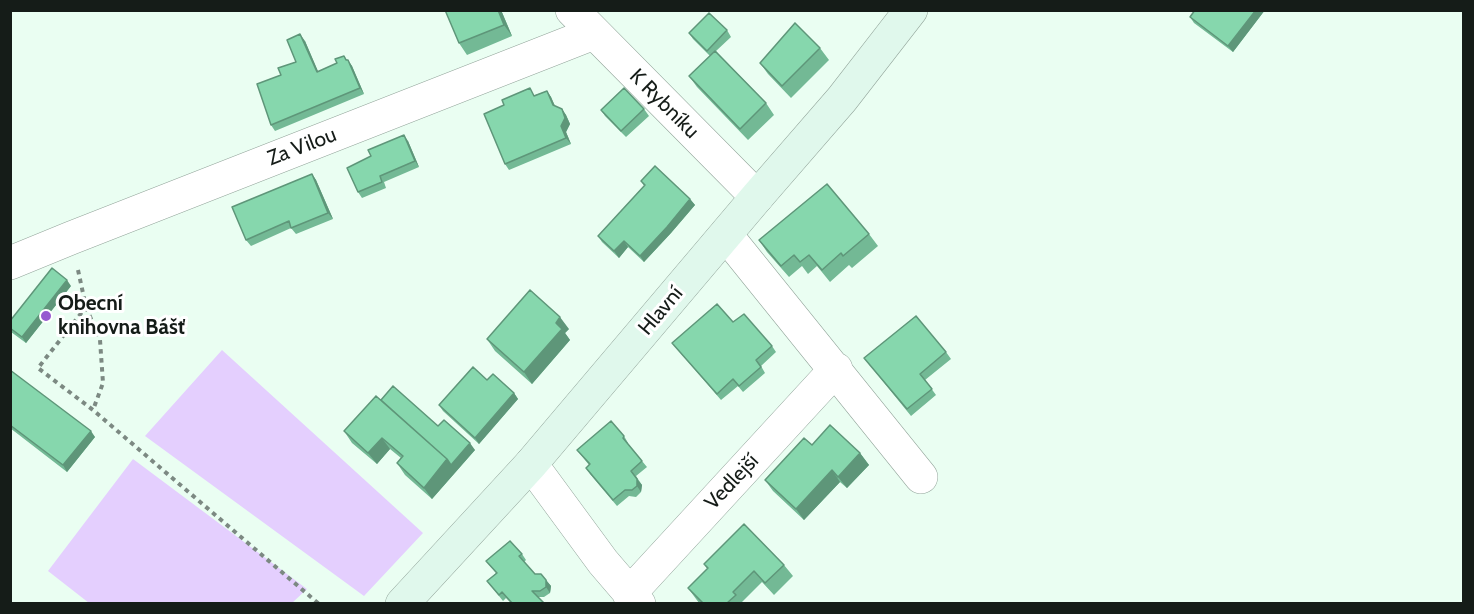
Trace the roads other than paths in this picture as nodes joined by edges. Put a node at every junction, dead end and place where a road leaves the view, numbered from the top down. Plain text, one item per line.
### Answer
1 (911, 10) edge
2 (583, 22) edge
3 (757, 197) junction
4 (726, 235) junction
5 (10, 263) edge
6 (836, 369) junction
7 (531, 464) junction
8 (921, 477) dead end
9 (634, 599) edge
10 (402, 603) edge

1 - 3 street, Hlavní
2 - 3 street, K Rybníku
2 - 5 street, Za Vilou
3 - 4 street, Hlavní
4 - 6 street
4 - 7 street, Hlavní
6 - 8 street
6 - 9 street, Vedlejší
7 - 9 street, Vedlejší
7 - 10 street, Hlavní

